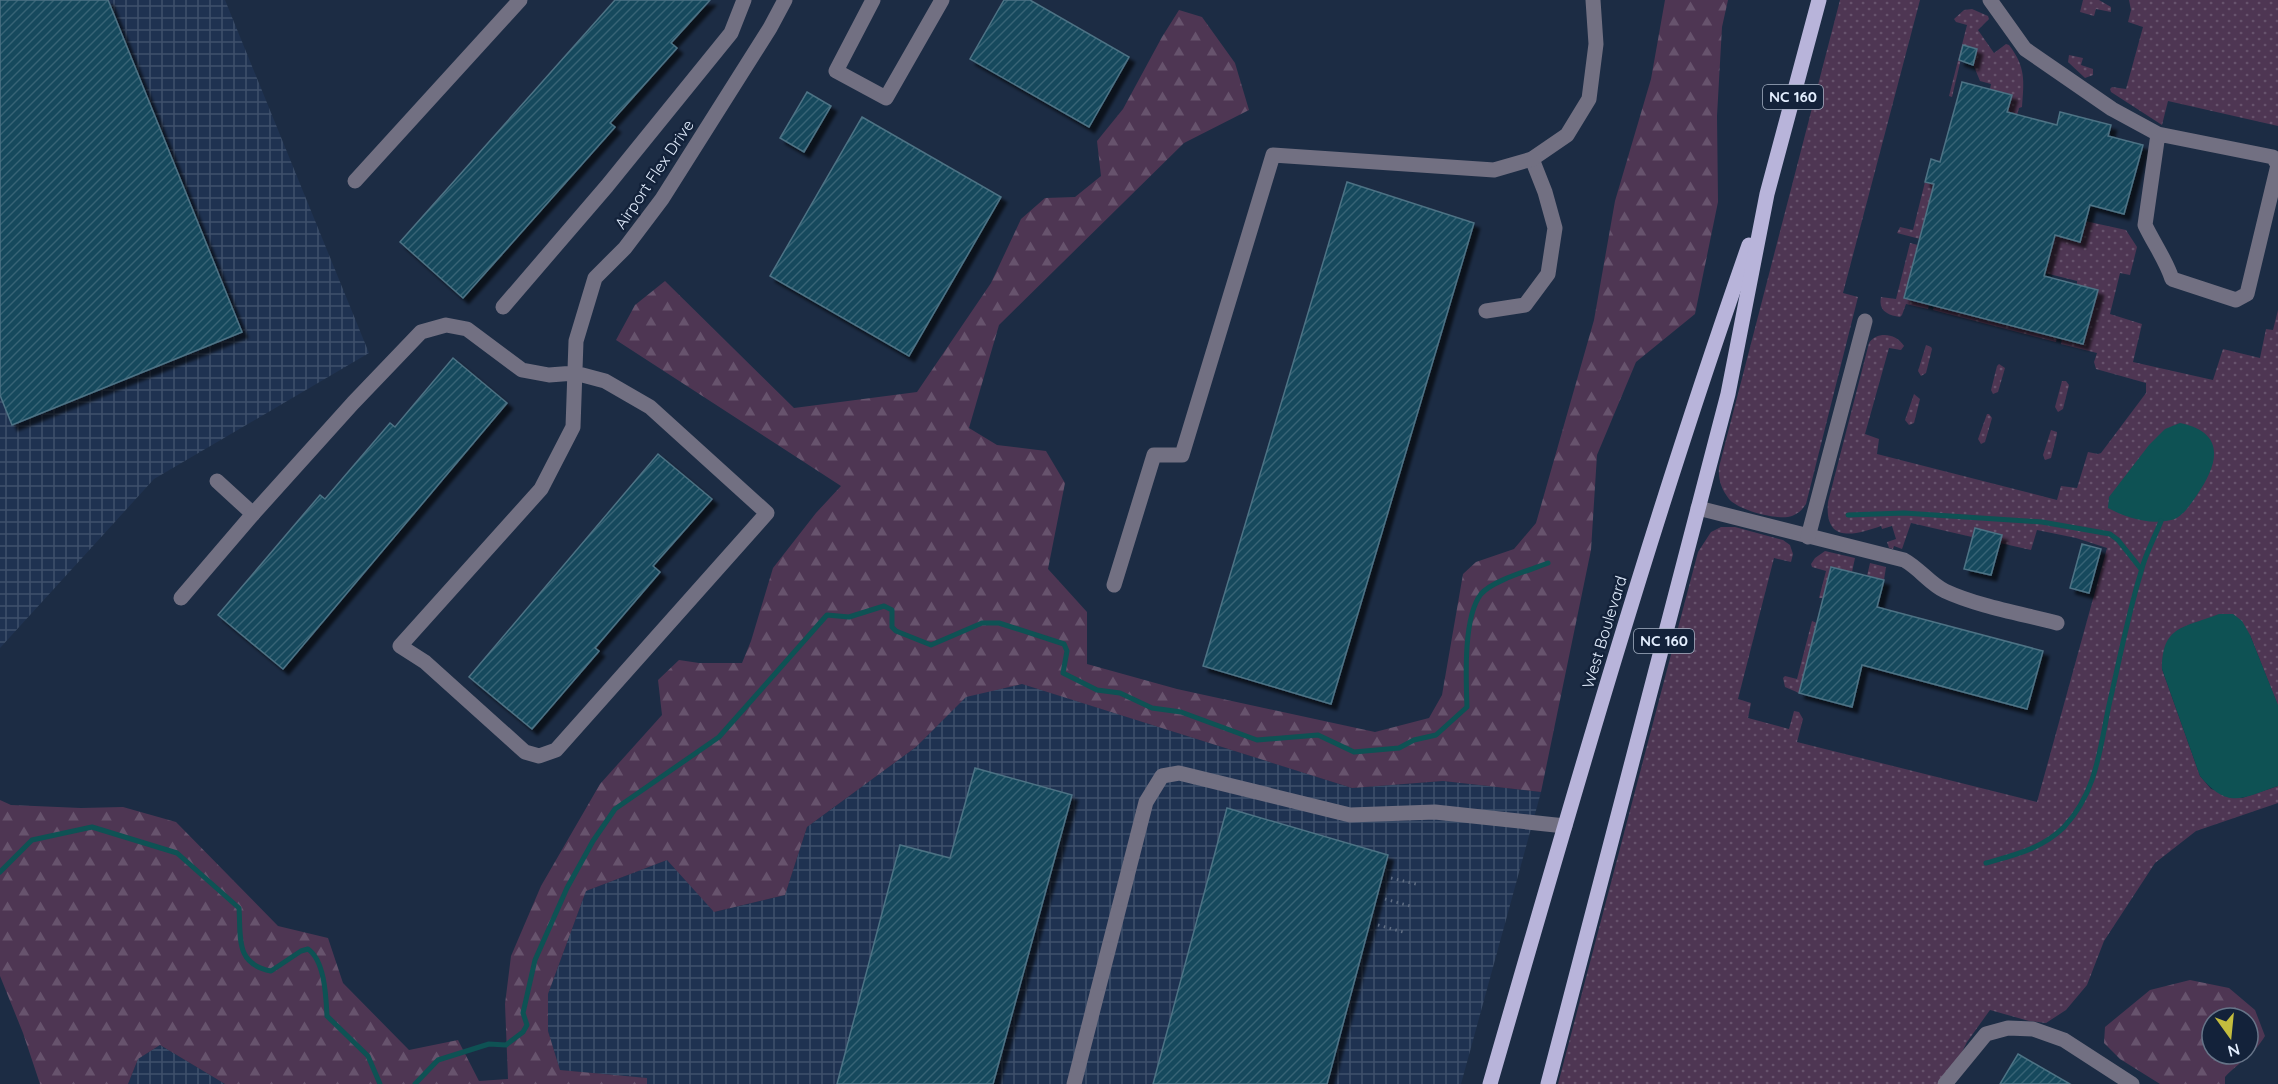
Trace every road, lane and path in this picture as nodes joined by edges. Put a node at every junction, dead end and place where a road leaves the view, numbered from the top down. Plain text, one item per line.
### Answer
1 (519, 0) edge
2 (744, 0) edge
3 (785, 0) edge
4 (873, 0) edge
5 (942, 0) edge
6 (1593, 0) edge
7 (1819, 0) edge
8 (1990, 0) edge
9 (2158, 134) junction
10 (1532, 159) junction
11 (355, 181) dead end
12 (1767, 194) junction
13 (503, 308) dead end
14 (1486, 311) dead end
15 (1865, 321) dead end
16 (575, 373) junction
17 (217, 481) dead end
18 (1698, 508) junction
19 (253, 514) junction
20 (1808, 537) junction
21 (1114, 585) dead end
22 (181, 598) dead end
23 (2057, 623) dead end
24 (1565, 826) junction
25 (1391, 878) dead end
26 (1416, 884) dead end
27 (1385, 899) dead end
28 (1410, 906) dead end
29 (1378, 925) dead end
30 (1403, 932) dead end
31 (1074, 1084) edge
32 (1490, 1084) edge
33 (1548, 1084) edge
34 (1945, 1084) edge
35 (2132, 1084) edge

1 - 11 street
2 - 13 street
3 - 16 street, Airport Flex Drive
4 - 5 street
6 - 10 street
7 - 12 main road, West Boulevard / NC 160
8 - 9 street
9 - 9 street
10 - 14 street
10 - 21 street
12 - 18 main road, West Boulevard / NC 160
12 - 24 main road, West Boulevard / NC 160
15 - 20 street
16 - 16 street, Airport Flex Drive
16 - 19 street
17 - 19 street
18 - 20 street
18 - 33 main road, West Boulevard / NC 160
19 - 22 street
20 - 23 street
24 - 31 street
24 - 32 main road, West Boulevard / NC 160
25 - 26 path
27 - 28 path
29 - 30 path
34 - 35 street

